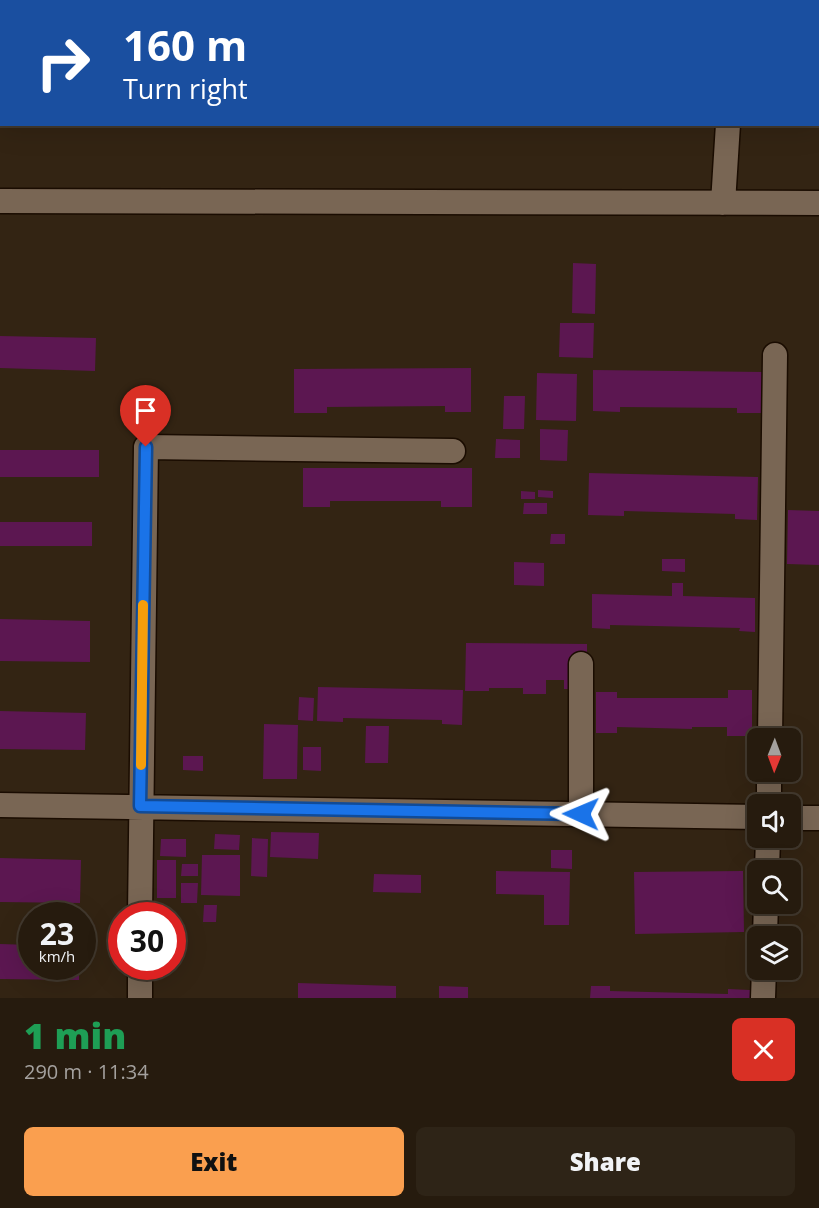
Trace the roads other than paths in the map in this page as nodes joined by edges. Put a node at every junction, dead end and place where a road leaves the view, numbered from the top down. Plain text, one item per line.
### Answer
1 (728, 126) edge
2 (0, 201) edge
3 (723, 203) junction
4 (819, 203) edge
5 (775, 355) dead end
6 (453, 451) dead end
7 (581, 664) dead end
8 (770, 728) edge
9 (0, 805) edge
10 (140, 806) junction
11 (581, 814) junction
12 (747, 817) edge
13 (801, 818) edge
14 (819, 818) edge
15 (140, 902) edge
16 (140, 980) edge
17 (764, 980) edge
18 (140, 998) edge
19 (763, 998) edge

1 - 3 street
2 - 3 street
3 - 4 street
5 - 8 street
6 - 10 street
7 - 11 street
9 - 10 street
10 - 11 street
10 - 15 street
11 - 12 street
13 - 14 street
16 - 18 street
17 - 19 street

